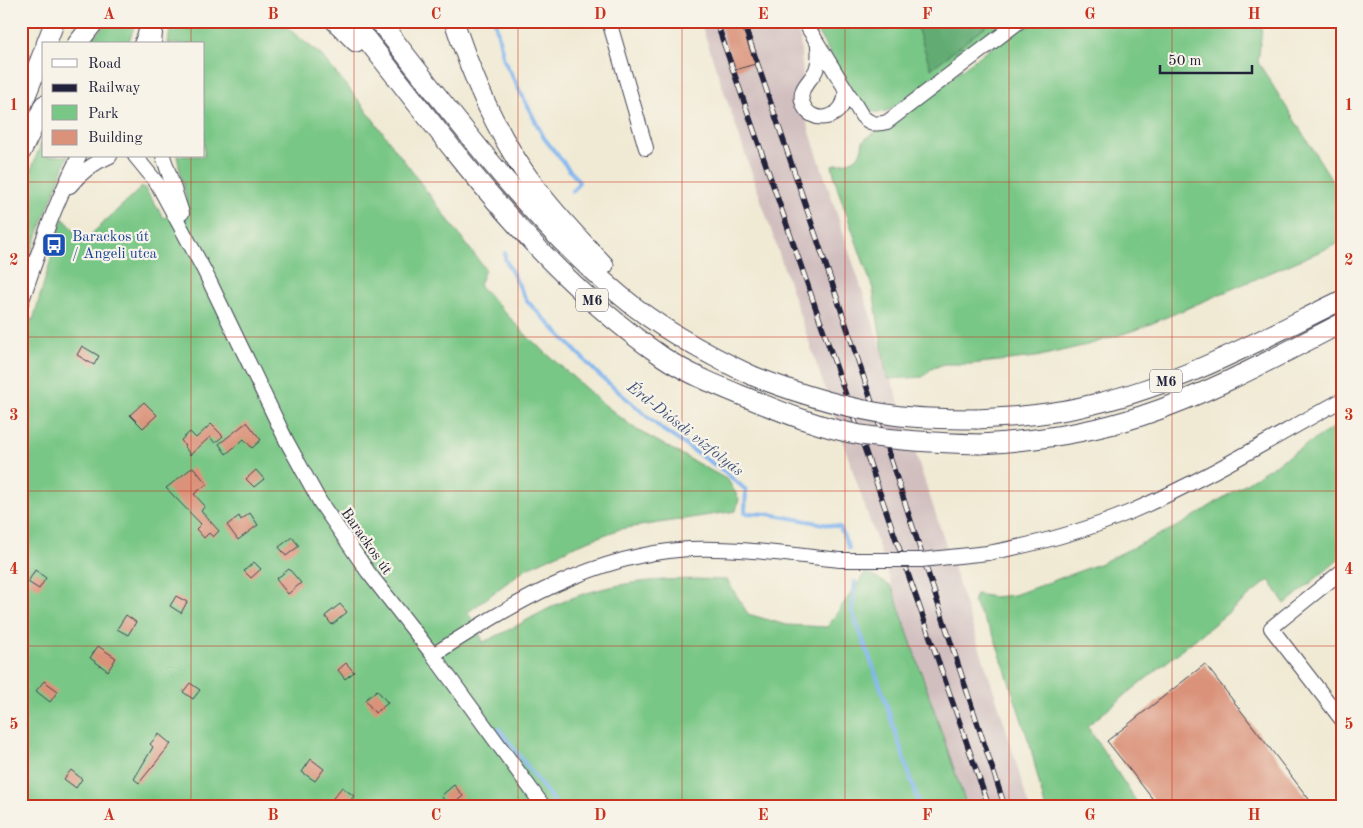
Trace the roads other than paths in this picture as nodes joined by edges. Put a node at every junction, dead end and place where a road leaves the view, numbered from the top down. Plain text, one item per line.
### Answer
1 (95, 21) edge
2 (150, 21) edge
3 (156, 21) edge
4 (335, 21) edge
5 (352, 21) edge
6 (379, 21) edge
7 (454, 21) edge
8 (608, 21) edge
9 (804, 21) edge
10 (1020, 21) edge
11 (54, 22) edge
12 (79, 41) edge
13 (47, 42) edge
14 (142, 42) edge
15 (154, 42) edge
16 (818, 46) junction
17 (42, 55) edge
18 (846, 89) junction
19 (412, 97) junction
20 (21, 108) edge
21 (42, 109) edge
22 (646, 148) dead end
23 (21, 152) edge
24 (78, 158) edge
25 (107, 158) edge
26 (137, 158) edge
27 (164, 158) edge
28 (58, 203) junction
29 (204, 270) junction
30 (1342, 300) edge
31 (21, 304) edge
32 (1342, 323) edge
33 (662, 327) junction
34 (1342, 400) edge
35 (1342, 571) edge
36 (433, 656) junction
37 (1342, 720) edge
38 (544, 807) edge

1 - 12 highway
2 - 14 street
3 - 15 street
4 - 19 highway
5 - 19 highway
6 - 33 highway
7 - 33 highway
8 - 22 street
9 - 16 street
10 - 18 street
11 - 13 highway
16 - 18 street
16 - 18 street
17 - 20 highway, bridge
19 - 32 highway, M6, bridge
21 - 23 highway
24 - 28 street
25 - 28 street
26 - 29 street, Barackos út
27 - 29 street, Barackos út
28 - 31 street
29 - 36 street, Barackos út
30 - 33 highway, M6, bridge
34 - 36 street, bridge
35 - 37 street
36 - 38 street, Barackos út

